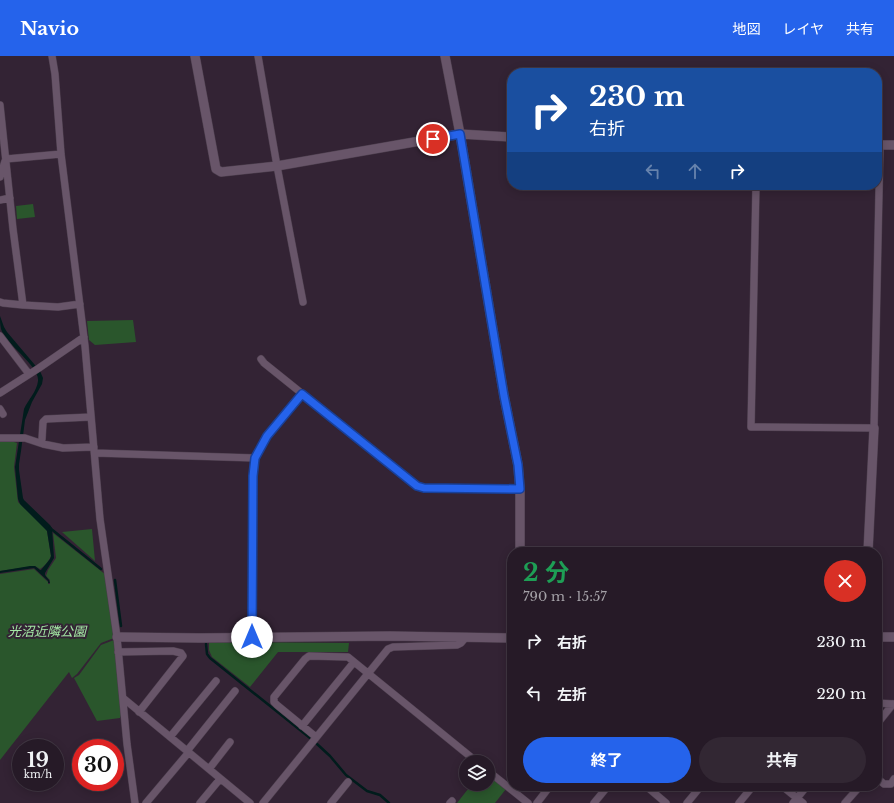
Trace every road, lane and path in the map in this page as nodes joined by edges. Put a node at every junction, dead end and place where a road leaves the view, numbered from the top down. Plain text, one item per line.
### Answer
1 (52, 56) edge
2 (195, 56) edge
3 (258, 56) edge
4 (445, 56) edge
5 (0, 105) edge
6 (460, 134) junction
7 (507, 137) edge
8 (882, 145) edge
9 (894, 145) edge
10 (61, 154) junction
11 (6, 159) junction
12 (276, 166) junction
13 (0, 177) edge
14 (756, 190) edge
15 (877, 190) edge
16 (10, 198) junction
17 (0, 200) edge
18 (0, 302) edge
19 (303, 302) dead end
20 (80, 304) junction
21 (23, 305) junction
22 (0, 336) edge
23 (84, 337) junction
24 (261, 358) dead end
25 (34, 371) junction
26 (0, 393) edge
27 (302, 394) junction
28 (91, 417) junction
29 (874, 428) junction
30 (0, 438) edge
31 (42, 439) dead end
32 (94, 450) junction
33 (255, 458) junction
34 (520, 489) junction
35 (520, 547) edge
36 (868, 547) edge
37 (117, 637) junction
38 (252, 637) junction
39 (466, 637) junction
40 (882, 637) edge
41 (894, 637) edge
42 (507, 638) edge
43 (118, 652) junction
44 (354, 662) junction
45 (368, 673) junction
46 (216, 681) dead end
47 (235, 692) dead end
48 (123, 698) junction
49 (882, 703) edge
50 (894, 704) edge
51 (139, 712) junction
52 (882, 718) edge
53 (302, 726) junction
54 (170, 737) junction
55 (316, 737) junction
56 (230, 742) dead end
57 (188, 752) junction
58 (469, 755) edge
59 (209, 769) junction
60 (495, 777) edge
61 (220, 779) junction
62 (894, 779) edge
63 (348, 782) dead end
64 (882, 782) edge
65 (507, 786) edge
66 (513, 791) edge
67 (546, 791) edge
68 (604, 791) edge
69 (652, 791) edge
70 (697, 791) edge
71 (749, 791) edge
72 (787, 791) edge
73 (804, 791) edge
74 (856, 791) edge
75 (798, 801) edge
76 (135, 803) edge
77 (146, 803) edge
78 (200, 803) edge
79 (250, 803) edge
80 (263, 803) edge
81 (331, 803) edge
82 (528, 803) edge
83 (537, 803) edge
84 (594, 803) edge
85 (666, 803) edge
86 (687, 803) edge
87 (739, 803) edge
88 (846, 803) edge

1 - 10 street
2 - 12 street
3 - 12 street
4 - 6 street
5 - 11 street
6 - 7 street
6 - 12 street
6 - 34 street
8 - 9 street
10 - 11 street
10 - 20 street
11 - 13 street
11 - 16 street
12 - 19 street
14 - 29 street
15 - 29 street
16 - 17 street
16 - 21 street
18 - 21 street
20 - 21 street
20 - 23 street
22 - 25 street
23 - 25 street
23 - 28 street
24 - 27 street
25 - 26 street
27 - 33 street
27 - 34 street
28 - 31 street
28 - 32 street
29 - 36 street
30 - 32 street
32 - 33 street
32 - 37 street
33 - 38 street
34 - 35 street
37 - 38 street
37 - 43 street
38 - 39 street
39 - 42 street
39 - 45 street
40 - 41 street
43 - 48 street
43 - 51 street
44 - 45 street
44 - 53 street
44 - 53 street
45 - 55 street
45 - 58 street
46 - 54 street
47 - 57 street
48 - 51 street
48 - 76 street
49 - 50 street
50 - 52 street
51 - 54 street
53 - 55 street
54 - 57 street
55 - 80 street
56 - 59 street
57 - 59 street
57 - 77 street
59 - 61 street
60 - 65 street
61 - 78 street
61 - 79 street
62 - 64 street
63 - 81 street
66 - 82 street
67 - 83 street
68 - 84 street
69 - 85 street
70 - 86 street
71 - 87 street
72 - 75 street
73 - 75 street
74 - 88 street

